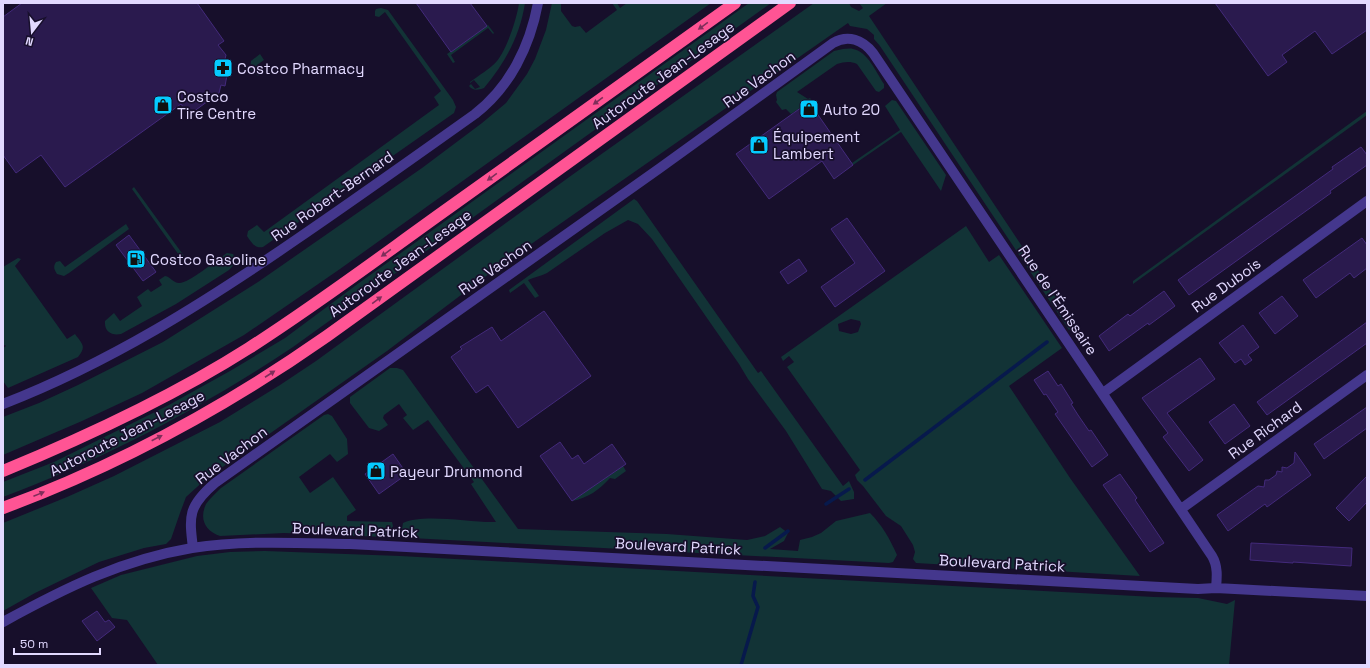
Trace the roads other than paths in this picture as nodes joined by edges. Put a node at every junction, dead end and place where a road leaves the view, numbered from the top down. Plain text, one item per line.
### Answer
1 (538, 3) edge
2 (735, 3) edge
3 (790, 3) edge
4 (855, 39) joint
5 (1367, 201) edge
6 (1367, 375) edge
7 (1103, 393) junction
8 (3, 404) edge
9 (3, 470) edge
10 (3, 508) edge
11 (1181, 509) junction
12 (193, 548) junction
13 (1216, 588) junction
14 (1367, 596) edge
15 (3, 622) edge

1 - 8 street, Rue Robert-Bernard
2 -> 9 highway, Autoroute Jean-Lesage
10 -> 3 highway, Autoroute Jean-Lesage
4 - 7 street, Rue de l'Émissaire
4 - 12 street, Rue Vachon
5 - 7 street, Rue Dubois
6 - 11 street, Rue Richard
7 - 11 street, Rue de l'Émissaire
11 - 13 street, Rue de l'Émissaire
12 - 13 street, Boulevard Patrick
12 - 15 street, Boulevard Patrick
13 - 14 street, Boulevard Patrick

